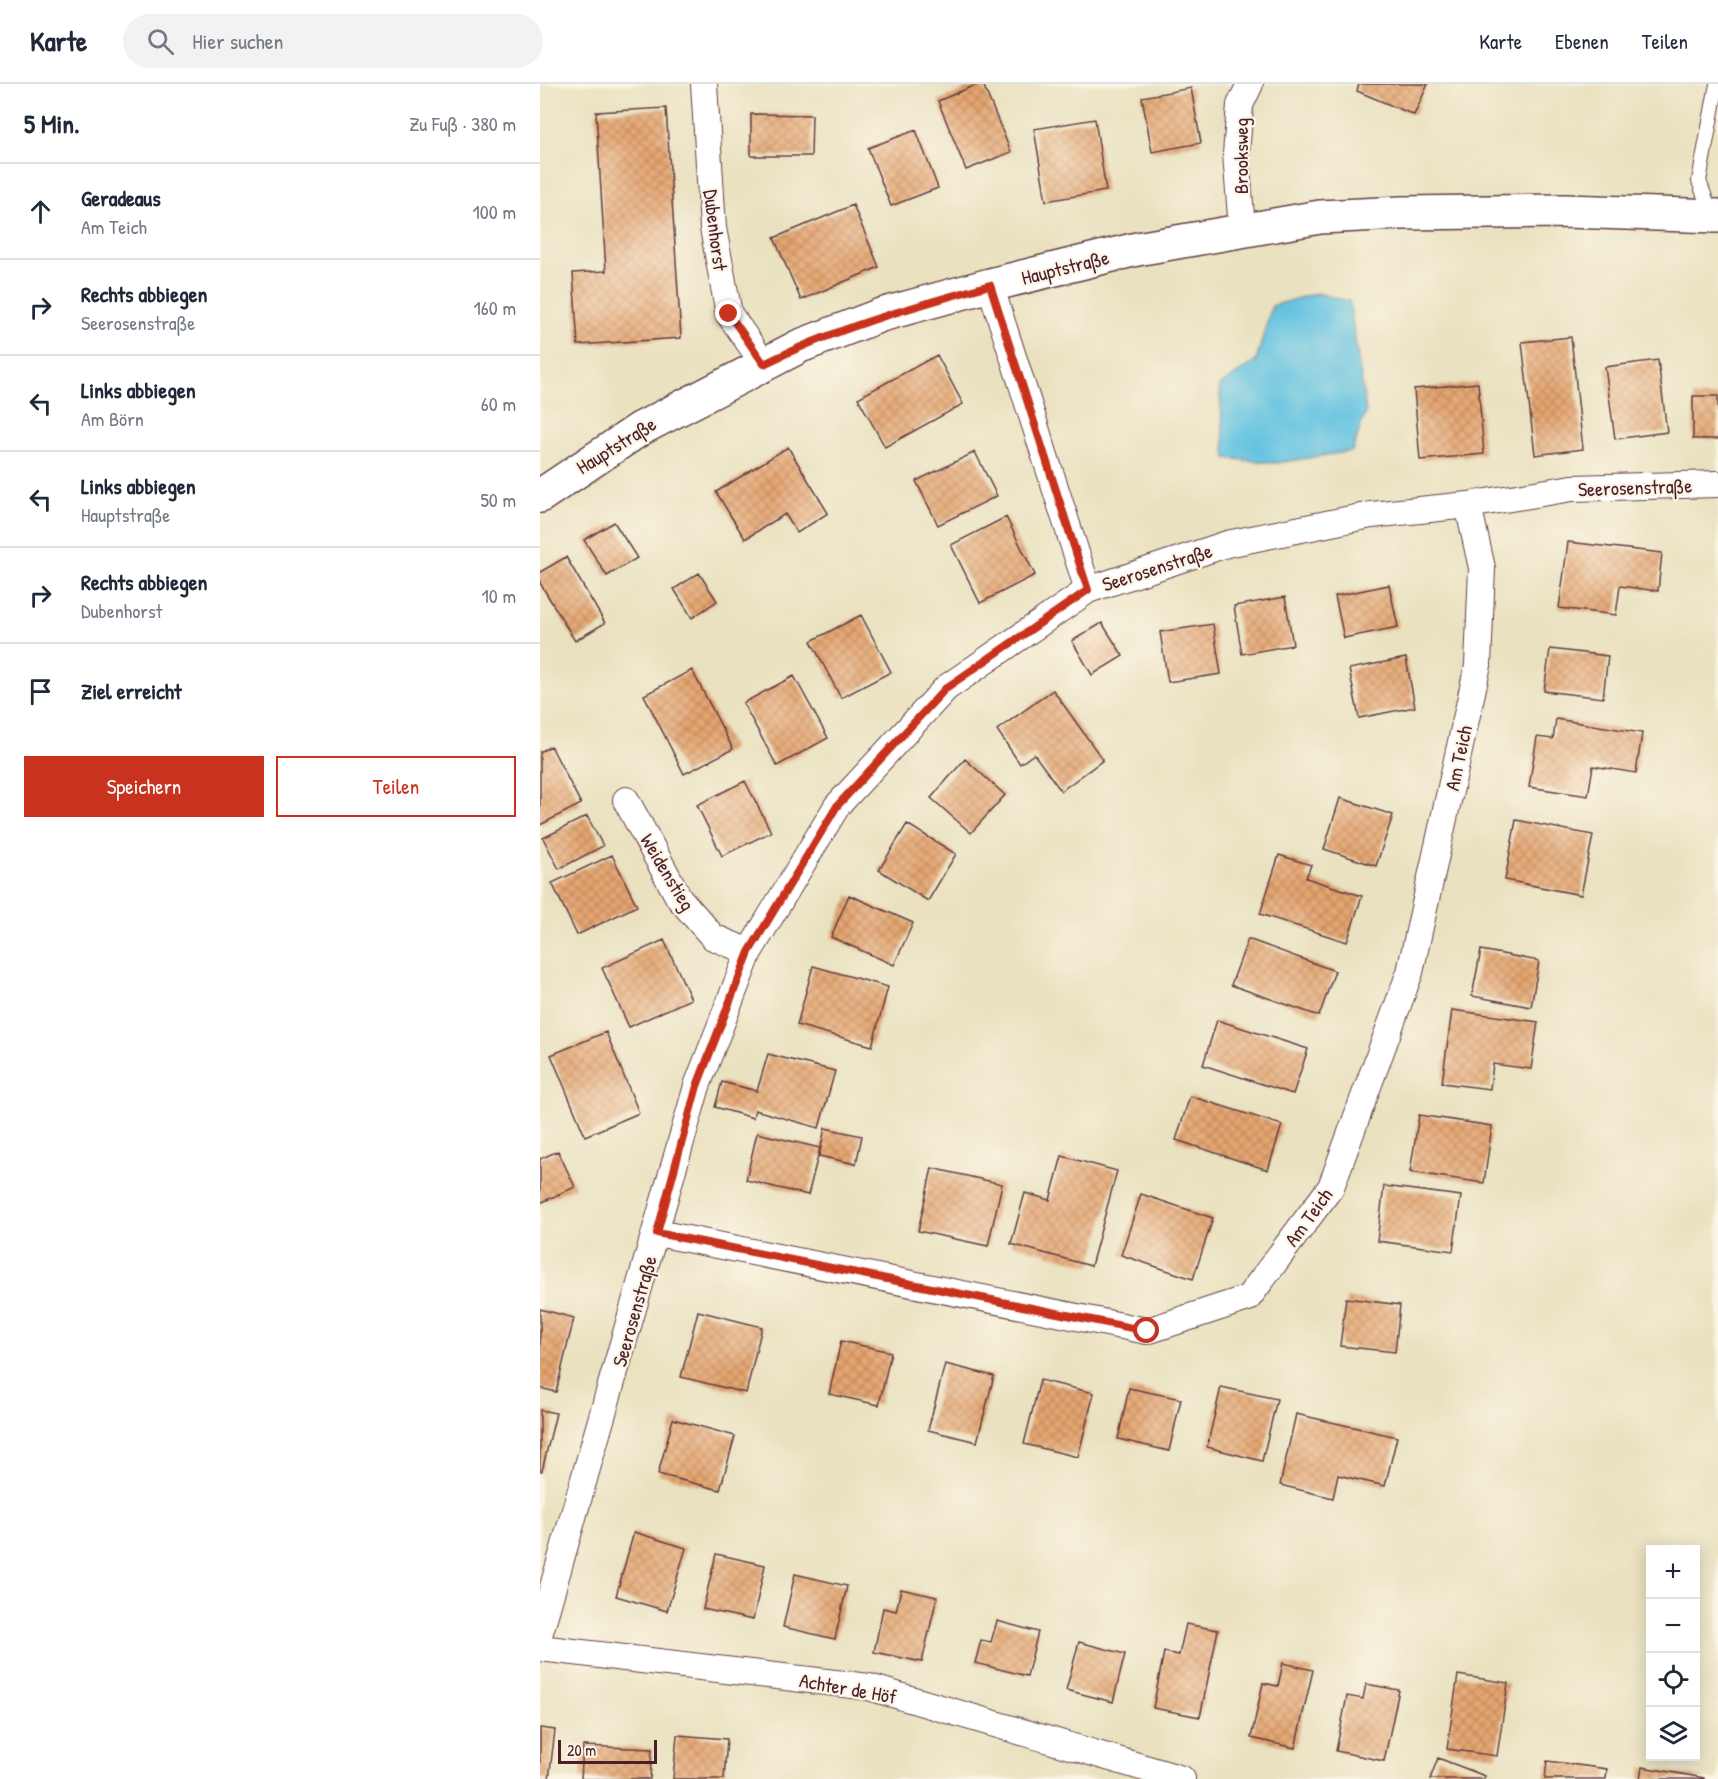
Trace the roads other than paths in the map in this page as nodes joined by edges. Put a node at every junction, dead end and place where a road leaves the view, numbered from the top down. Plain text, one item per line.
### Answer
1 (704, 84) edge
2 (1250, 84) edge
3 (1717, 84) edge
4 (1715, 216) edge
5 (1242, 229) junction
6 (990, 285) junction
7 (764, 364) junction
8 (1718, 484) edge
9 (540, 496) edge
10 (1468, 505) junction
11 (1088, 590) junction
12 (626, 800) dead end
13 (749, 952) junction
14 (657, 1233) junction
15 (540, 1632) edge
16 (540, 1648) edge
17 (1182, 1779) edge

1 - 7 street, Dubenhorst
2 - 5 street, Brooksweg
3 - 4 lane
4 - 5 main road, Hauptstraße
5 - 6 main road, Hauptstraße
6 - 7 main road, Hauptstraße
6 - 11 street
7 - 9 main road, Hauptstraße
8 - 10 street, Seerosenstraße
10 - 11 street, Seerosenstraße
10 - 14 street, Am Teich
11 - 13 street, Seerosenstraße
12 - 13 street, Weidenstieg
13 - 14 street, Seerosenstraße
14 - 15 street, Seerosenstraße
16 - 17 street, Achter de Höf

